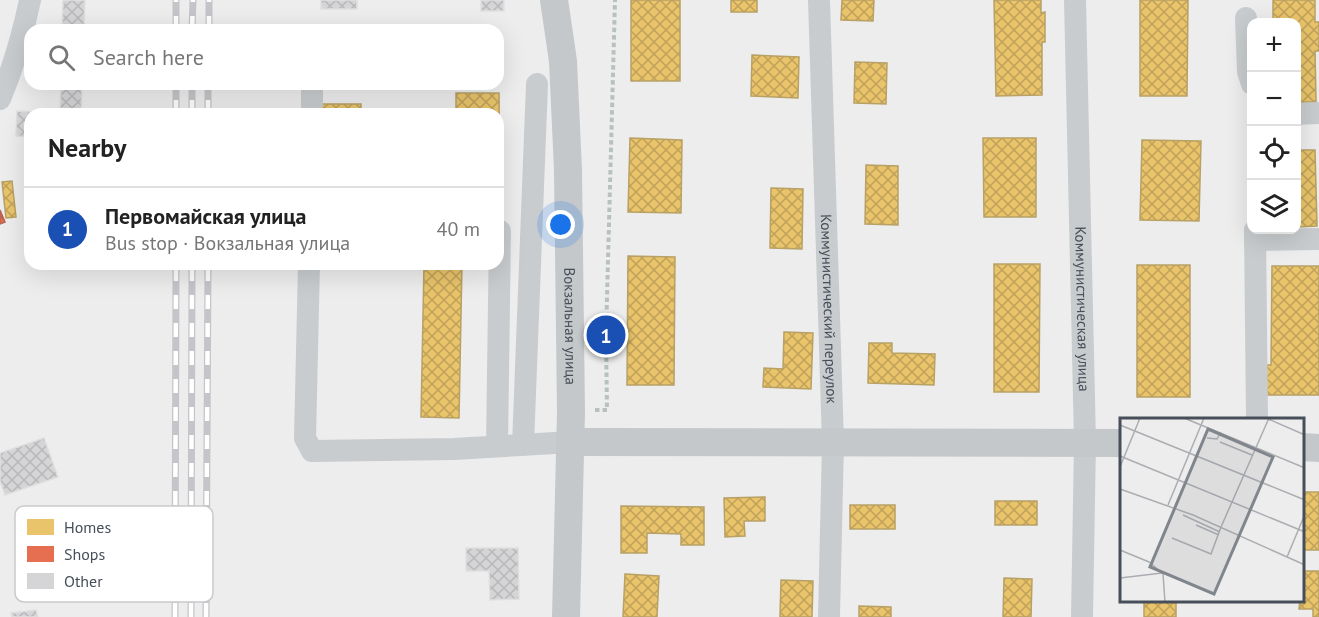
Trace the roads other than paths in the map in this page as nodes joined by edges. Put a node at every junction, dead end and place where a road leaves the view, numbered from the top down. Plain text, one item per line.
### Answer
1 (30, 0) edge
2 (554, 0) edge
3 (819, 0) edge
4 (1075, 0) edge
5 (1246, 18) dead end
6 (25, 24) edge
7 (24, 28) edge
8 (1248, 72) edge
9 (537, 84) dead end
10 (312, 90) edge
11 (0, 99) edge
12 (312, 108) edge
13 (1319, 113) edge
14 (1301, 114) edge
15 (1255, 235) edge
16 (1319, 239) edge
17 (309, 270) edge
18 (499, 270) edge
19 (1257, 418) edge
20 (571, 442) junction
21 (1085, 442) junction
22 (833, 443) junction
23 (1120, 443) edge
24 (523, 445) junction
25 (497, 446) junction
26 (566, 617) edge
27 (829, 617) edge
28 (1082, 617) edge

1 - 6 street
2 - 20 main road, Вокзальная улица
3 - 22 street, Коммунистический переулок
4 - 21 street, Коммунистическая улица
5 - 8 street
7 - 11 street
9 - 24 street
10 - 12 street
13 - 14 street
15 - 16 street
15 - 19 street
17 - 25 street
18 - 25 street
20 - 22 main road
20 - 24 street
20 - 26 main road, Вокзальная улица
21 - 22 main road
21 - 23 main road
21 - 28 street, Коммунистическая улица
22 - 27 street, Коммунистический переулок
24 - 25 street

